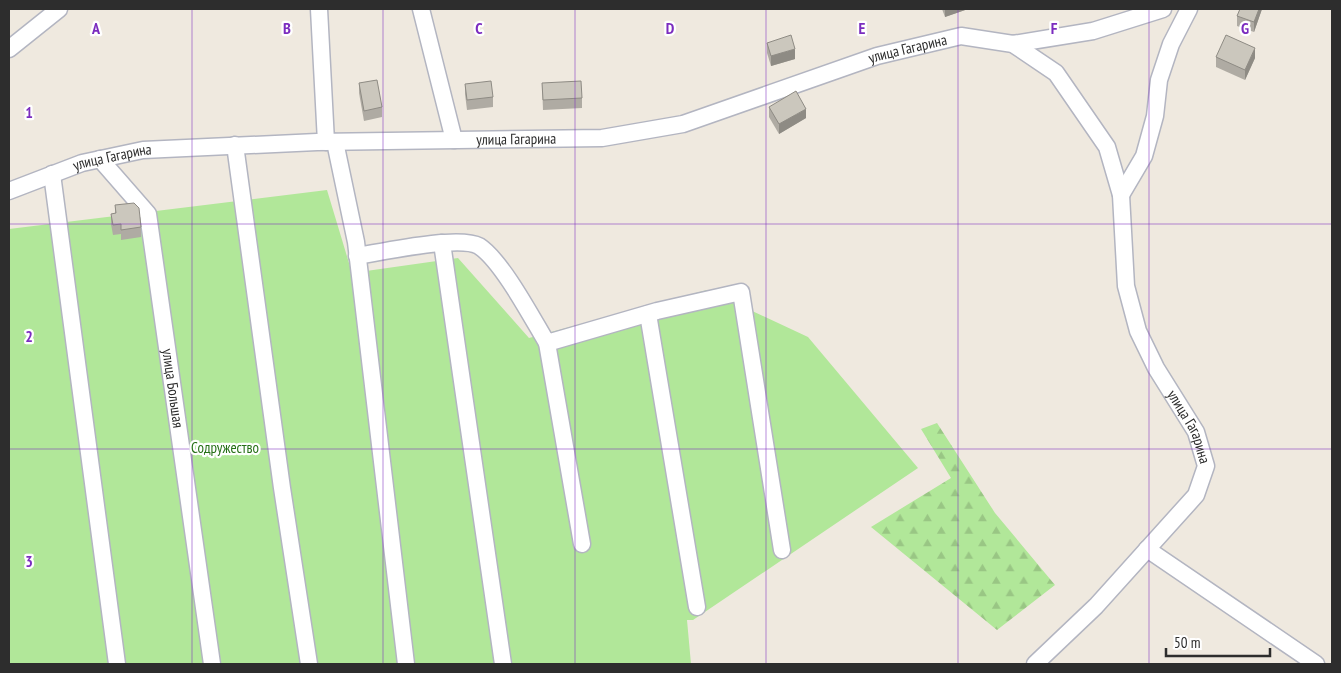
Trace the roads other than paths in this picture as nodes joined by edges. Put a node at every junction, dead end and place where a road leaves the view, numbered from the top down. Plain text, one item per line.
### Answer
1 (59, 9) edge
2 (319, 9) edge
3 (421, 9) edge
4 (1163, 9) edge
5 (1189, 9) edge
6 (1013, 44) junction
7 (9, 49) edge
8 (454, 140) junction
9 (331, 142) junction
10 (236, 145) junction
11 (100, 159) junction
12 (52, 174) junction
13 (9, 190) edge
14 (1121, 195) junction
15 (442, 243) junction
16 (357, 256) junction
17 (648, 314) junction
18 (547, 343) junction
19 (582, 544) dead end
20 (1147, 549) junction
21 (782, 550) dead end
22 (697, 607) dead end
23 (118, 664) edge
24 (212, 664) edge
25 (309, 664) edge
26 (406, 664) edge
27 (503, 664) edge
28 (1035, 664) edge
29 (1316, 664) edge

1 - 7 street
2 - 9 street
3 - 8 street
4 - 6 street, улица Гагарина
5 - 14 street
6 - 8 street, улица Гагарина
6 - 14 street, улица Гагарина
8 - 9 street, улица Гагарина
9 - 10 street, улица Гагарина
9 - 16 street
10 - 11 street, улица Гагарина
10 - 25 street
11 - 12 street, улица Гагарина
11 - 24 street, улица Большая
12 - 13 street, улица Гагарина
12 - 23 street
14 - 20 street, улица Гагарина
15 - 16 street
15 - 18 street
15 - 27 street
16 - 26 street
17 - 18 street
17 - 21 street
17 - 22 street
18 - 19 street
20 - 28 street, улица Гагарина
20 - 29 street

